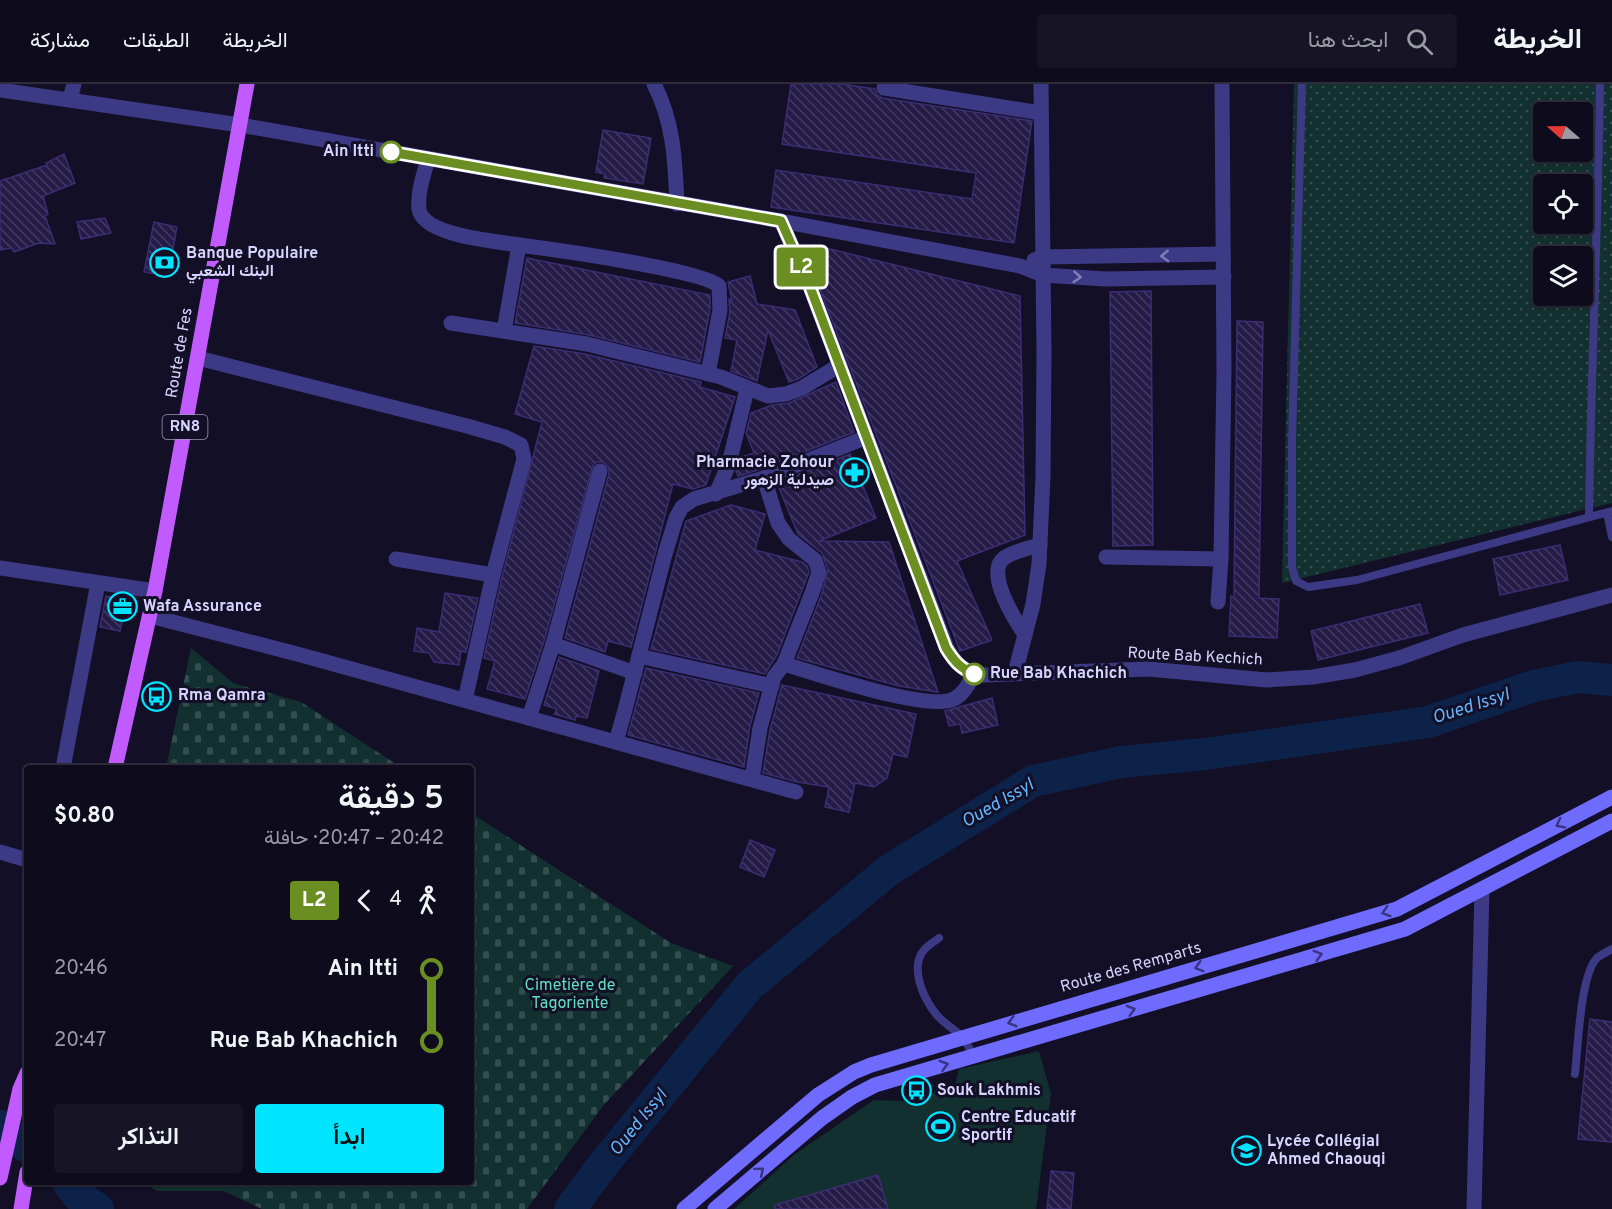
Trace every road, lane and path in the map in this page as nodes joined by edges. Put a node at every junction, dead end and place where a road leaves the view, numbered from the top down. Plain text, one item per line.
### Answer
1 (247, 84) edge
2 (654, 84) edge
3 (1041, 84) edge
4 (1222, 84) edge
5 (1302, 84) edge
6 (1600, 84) edge
7 (884, 88) dead end
8 (0, 90) edge
9 (72, 92) edge
10 (1041, 113) junction
11 (240, 125) junction
12 (428, 159) junction
13 (677, 204) junction
14 (781, 221) junction
15 (519, 245) junction
16 (1223, 254) junction
17 (1042, 257) junction
18 (1020, 266) junction
19 (1043, 275) junction
20 (1224, 277) junction
21 (452, 323) dead end
22 (504, 331) junction
23 (198, 358) junction
24 (840, 365) junction
25 (708, 374) junction
26 (747, 388) junction
27 (867, 436) junction
28 (600, 471) dead end
29 (764, 478) junction
30 (716, 494) junction
31 (1610, 512) edge
32 (1588, 517) junction
33 (1612, 537) edge
34 (1040, 545) junction
35 (1106, 557) dead end
36 (396, 559) dead end
37 (1221, 559) junction
38 (0, 568) edge
39 (493, 575) junction
40 (98, 583) junction
41 (155, 591) junction
42 (1612, 595) edge
43 (1218, 602) dead end
44 (150, 616) junction
45 (1025, 635) junction
46 (553, 644) junction
47 (639, 656) junction
48 (784, 664) junction
49 (635, 673) junction
50 (1015, 673) junction
51 (974, 674) junction
52 (772, 686) junction
53 (465, 700) junction
54 (529, 718) junction
55 (616, 742) junction
56 (64, 765) edge
57 (116, 765) edge
58 (752, 779) junction
59 (796, 792) dead end
60 (1612, 797) edge
61 (1612, 821) edge
62 (0, 852) edge
63 (24, 859) edge
64 (1482, 889) junction
65 (939, 938) dead end
66 (1612, 949) edge
67 (961, 1037) junction
68 (974, 1056) junction
69 (1575, 1074) dead end
70 (24, 1080) edge
71 (1, 1175) edge
72 (25, 1185) edge
73 (21, 1209) edge
74 (684, 1209) edge
75 (715, 1209) edge
76 (1474, 1209) edge

1 - 11 main road, Route de Fes / RN8
2 - 13 street
3 - 10 street
4 - 16 street
5 - 32 lane
6 - 32 lane
7 - 10 street
8 - 9 street
9 - 11 street
10 - 17 street
11 - 12 street
11 - 23 main road, Route de Fes / RN8
12 - 13 street
12 - 15 street
13 - 14 street
14 - 18 street
14 - 24 street
15 - 22 street
15 - 25 street
16 -> 17 street
16 - 20 street
17 - 18 street
17 - 19 street
18 - 19 street
19 -> 20 street
19 - 34 street
20 - 37 street
21 - 22 street
22 - 25 street
23 - 39 street
23 - 41 main road, Route de Fes / RN8
24 - 26 street
24 - 27 street
25 - 26 street
26 - 30 street
27 - 29 street
27 - 51 street
28 - 46 street
29 - 30 street
29 - 48 street
30 - 47 street
31 - 32 lane
31 - 33 lane
34 - 45 street
34 - 45 street
35 - 37 street
36 - 39 street
37 - 43 street
38 - 40 street
39 - 53 street
40 - 41 street
40 - 56 street
41 - 44 main road, Route de Fes / RN8
42 - 50 street, Route Bab Kechich
44 - 53 street
44 - 57 main road, Route de Fes / RN8
45 - 50 street
46 - 49 street
46 - 54 street
47 - 49 street
47 - 52 street
48 - 51 street
48 - 52 street
49 - 55 street
50 - 51 street, Route Bab Kechich
52 - 58 street
53 - 54 street
54 - 55 street
55 - 58 street
58 - 59 street
60 -> 67 main road, Route des Remparts
61 - 64 main road
62 - 63 street
68 -> 64 main road
64 - 76 street
65 - 67 lane
66 - 69 lane
67 - 68 lane
67 - 74 main road, Route des Remparts
75 -> 68 main road
70 - 71 main road
72 - 73 main road

